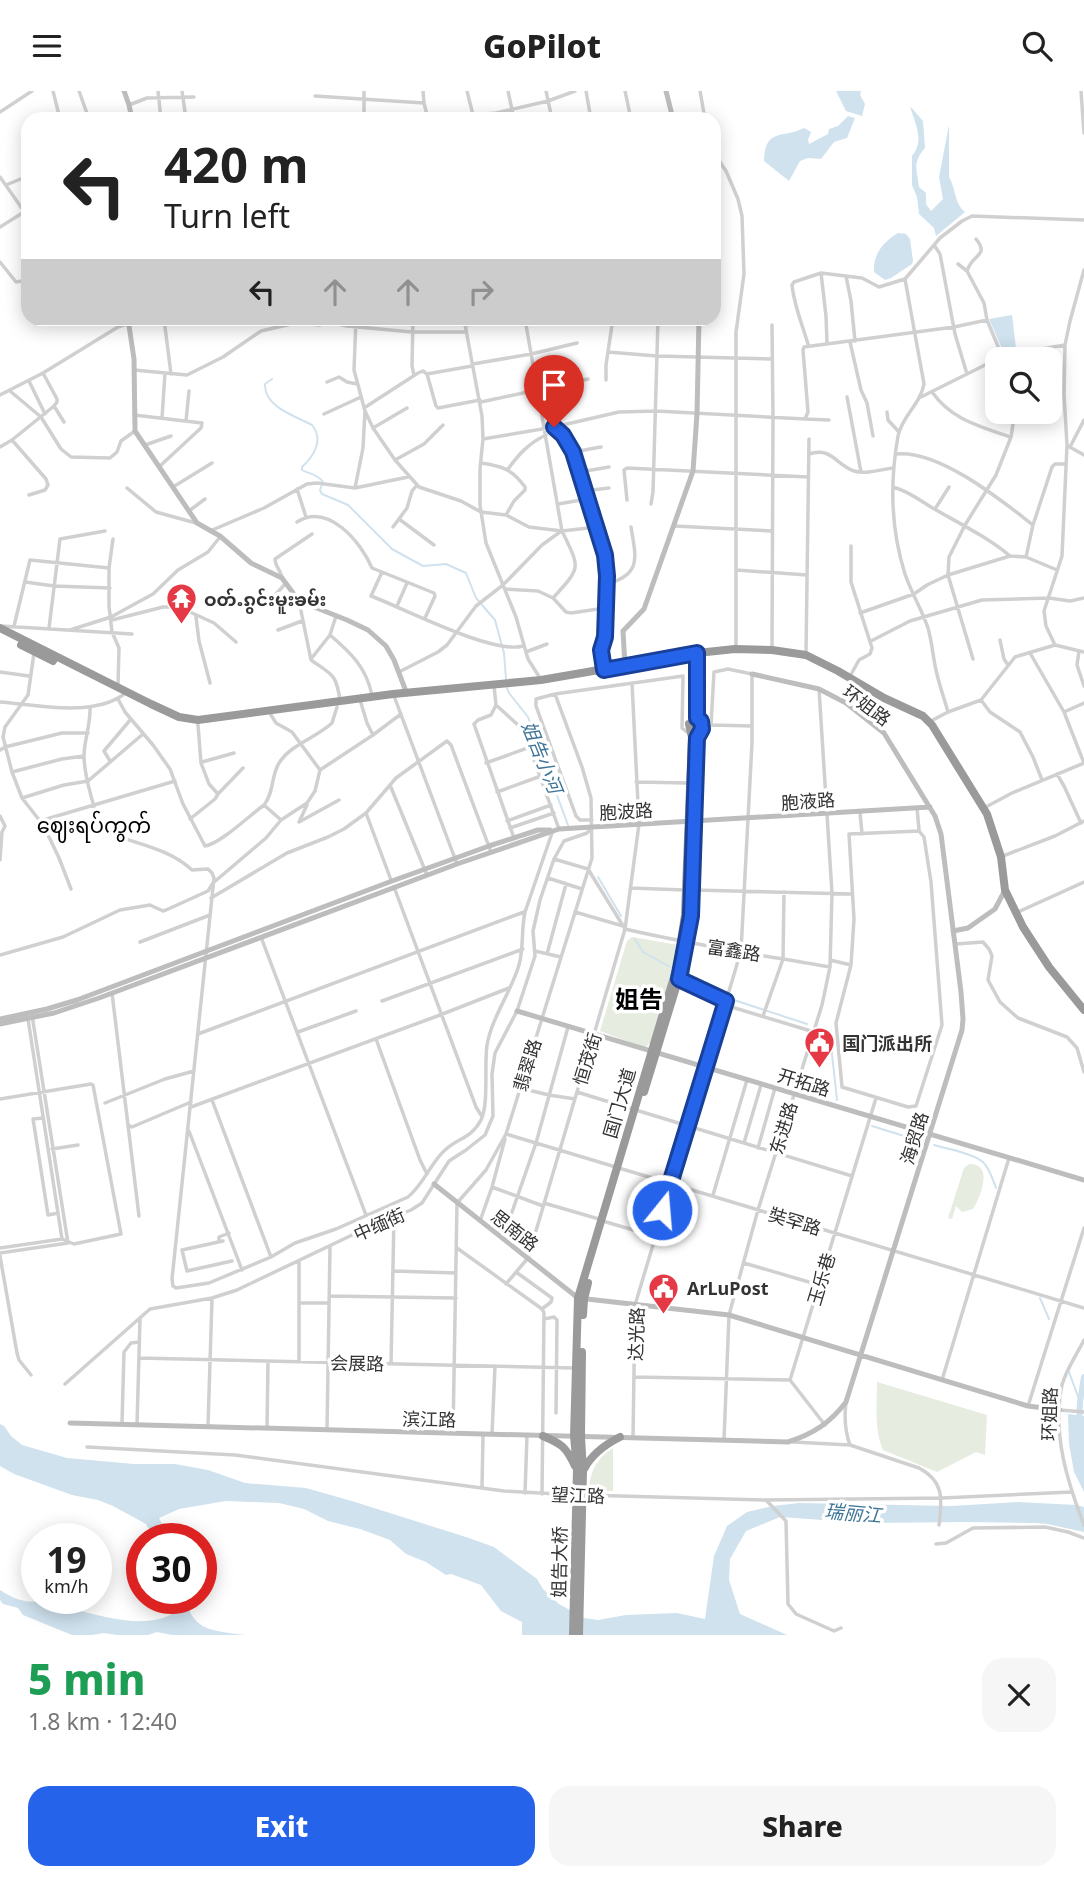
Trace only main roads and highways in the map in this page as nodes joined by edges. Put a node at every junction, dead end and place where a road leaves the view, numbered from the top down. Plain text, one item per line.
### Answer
1 (0, 629) edge
2 (35, 649) junction
3 (697, 653) junction
4 (398, 695) junction
5 (338, 704) junction
6 (703, 723) junction
7 (695, 737) junction
8 (691, 822) junction
9 (684, 943) junction
10 (1084, 1010) edge
11 (654, 1052) junction
12 (581, 1298) junction
13 (543, 1436) road end
14 (578, 1436) junction
15 (620, 1437) road end
16 (580, 1471) junction
17 (579, 1490) junction
18 (573, 1635) edge
19 (579, 1635) edge

1 - 2 highway
2 - 5 highway
2 - 5 highway
3 - 4 highway
3 - 6 highway, 国门大道
3 - 10 highway
4 - 5 highway
4 - 5 highway
6 - 7 highway, 国门大道
6 - 7 highway, 国门大道
7 - 8 highway, 国门大道
7 - 8 highway, 国门大道
8 - 9 highway, 国门大道
9 - 11 highway, 国门大道
9 - 11 highway, 国门大道
11 - 12 highway, 国门大道
12 - 14 highway, 国门大道
12 - 14 highway, 国门大道
13 - 16 highway
14 - 16 highway, 国门大道
15 - 16 highway
16 - 17 highway, 国门大道
17 - 18 highway, 姐告大桥
17 - 19 highway, 姐告大桥

